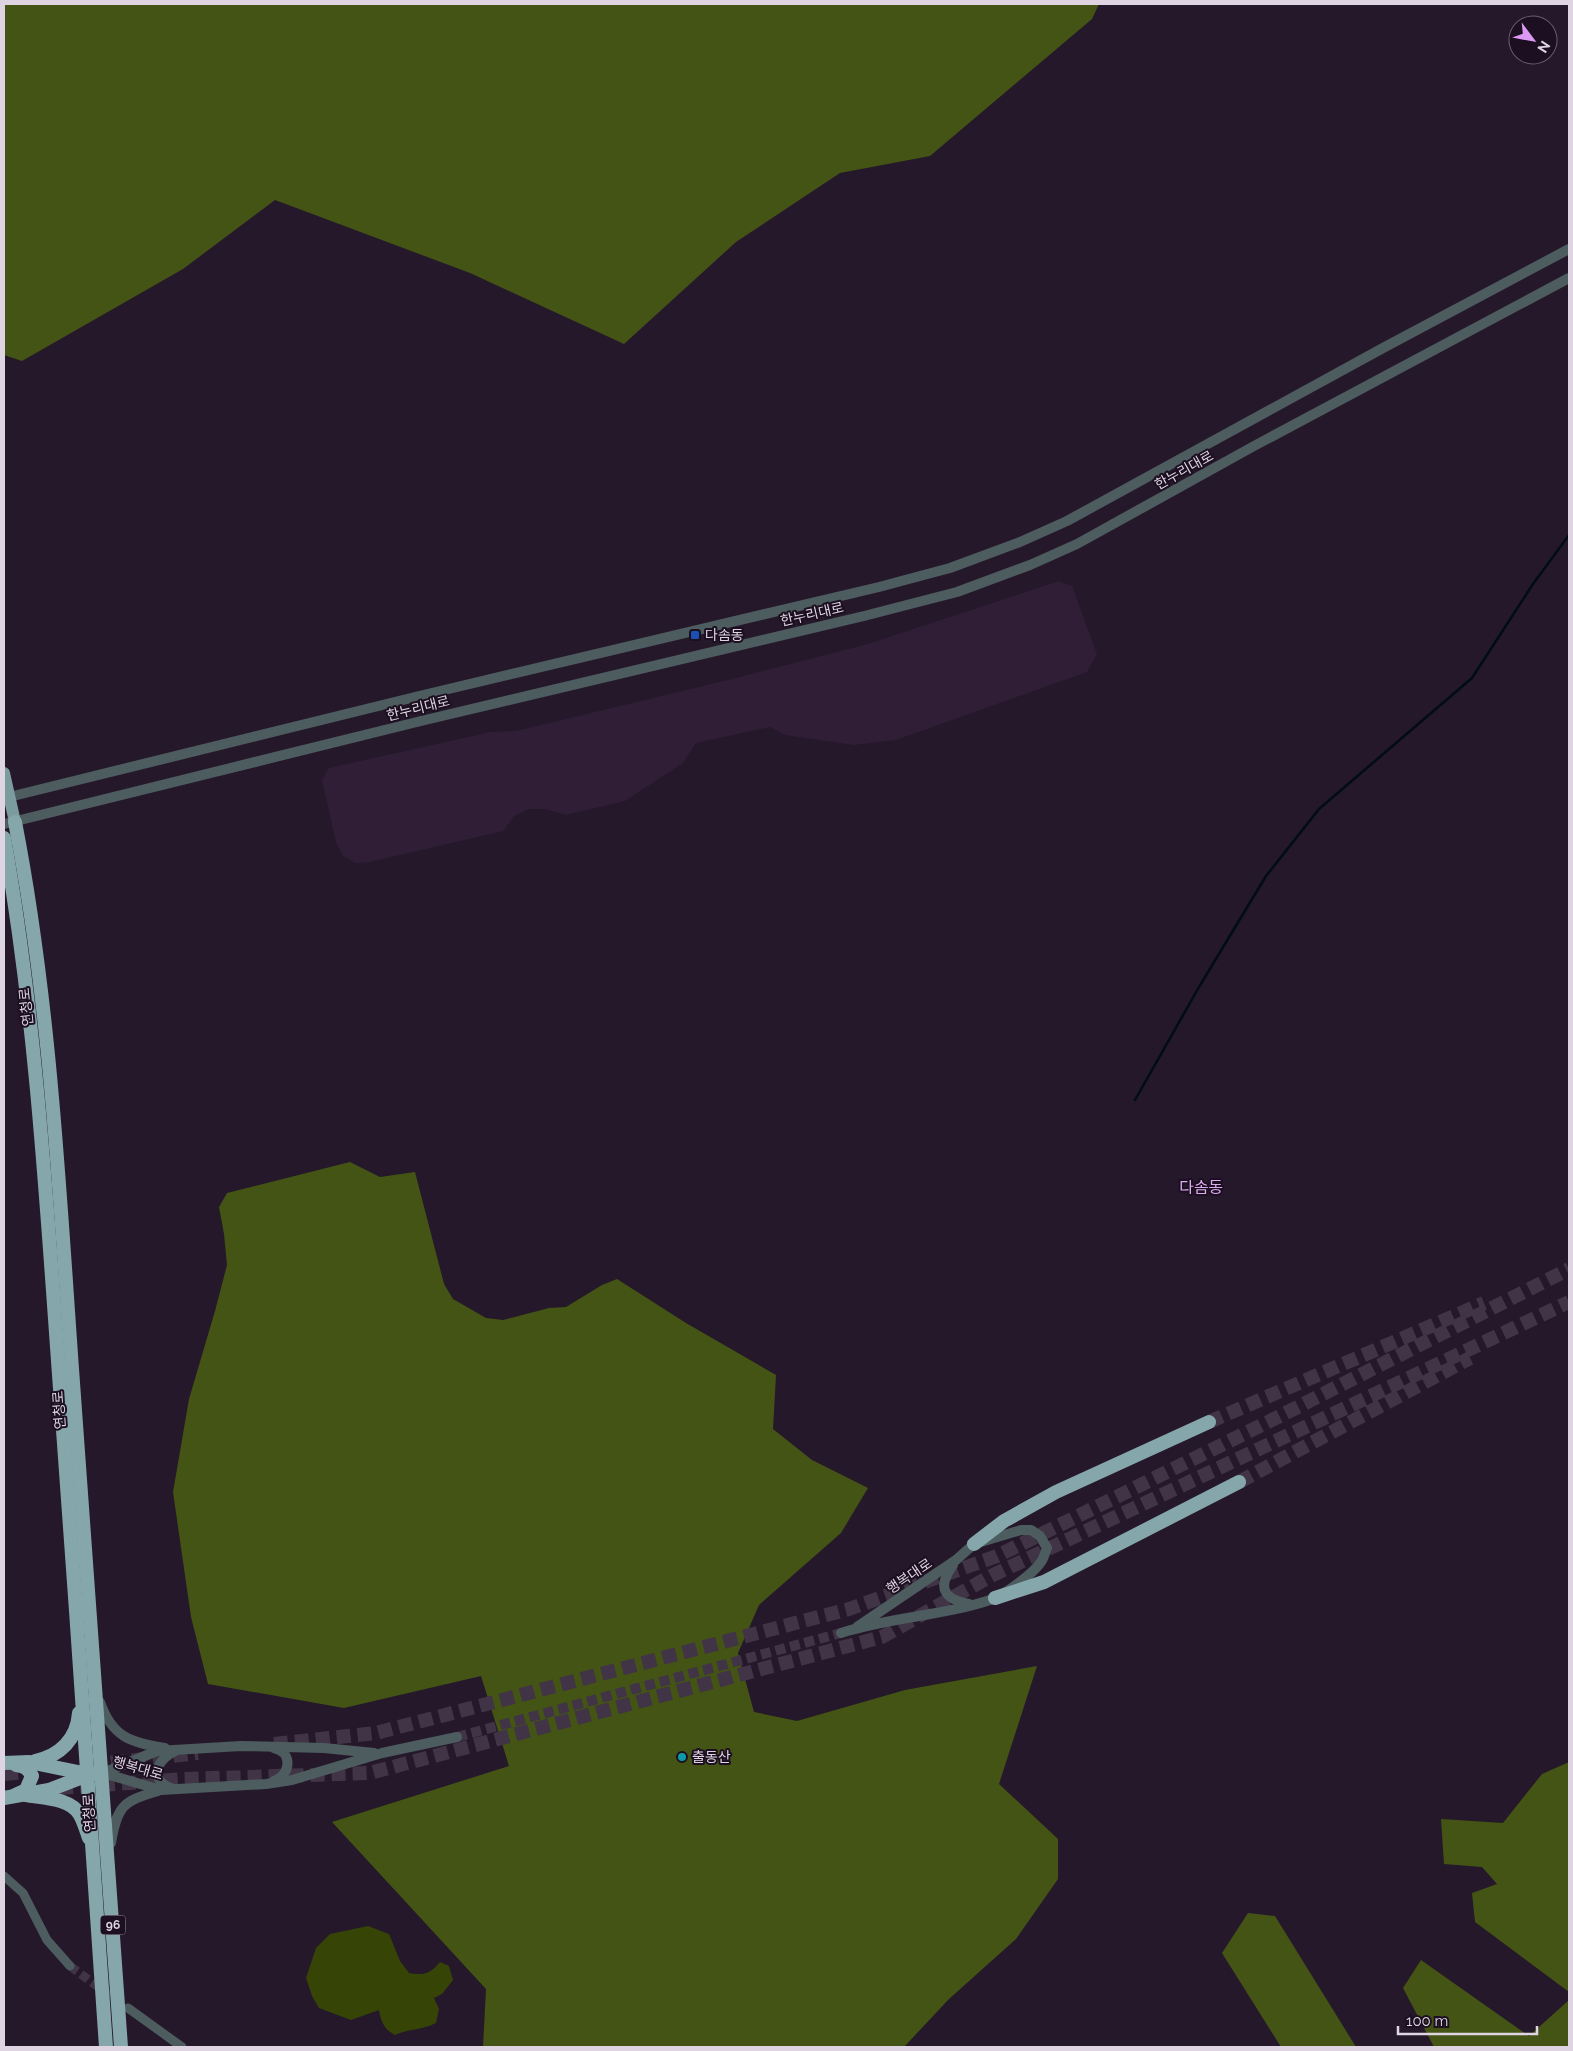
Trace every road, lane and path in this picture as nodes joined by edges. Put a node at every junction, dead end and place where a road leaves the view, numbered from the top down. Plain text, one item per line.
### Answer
1 (1569, 249) edge
2 (1569, 278) edge
3 (4, 773) edge
4 (9, 797) junction
5 (9, 823) edge
6 (4, 838) edge
7 (1209, 1422) tunnel mouth
8 (1239, 1482) tunnel mouth
9 (974, 1544) junction
10 (956, 1560) junction
11 (995, 1598) junction
12 (970, 1605) junction
13 (857, 1627) junction
14 (841, 1633) tunnel mouth
15 (82, 1690) junction
16 (96, 1690) junction
17 (457, 1737) tunnel mouth
18 (268, 1746) junction
19 (178, 1750) junction
20 (382, 1753) junction
21 (29, 1762) junction
22 (5, 1763) edge
23 (103, 1773) junction
24 (88, 1774) junction
25 (266, 1784) junction
26 (161, 1790) junction
27 (178, 1790) junction
28 (26, 1795) junction
29 (7, 1798) edge
30 (94, 1852) junction
31 (108, 1858) junction
32 (4, 1876) edge
33 (70, 1966) tunnel mouth
34 (128, 2008) tunnel mouth
35 (106, 2047) edge
36 (121, 2047) edge
37 (182, 2047) edge

1 - 4 street, 한누리대로
2 - 5 street, 한누리대로
3 - 4 main road, 연청로
4 - 5 main road, 연청로
5 - 16 highway, 연청로
6 - 15 highway, 연청로
7 - 9 highway
8 - 11 highway
9 - 10 street, 행복대로
9 - 11 street, 행복대로
10 - 12 street
10 - 13 street, 행복대로
11 - 12 street, 행복대로
12 - 13 street, 행복대로
13 - 14 street, 행복대로
15 - 21 highway
15 - 24 highway, 연청로
16 - 19 street
16 - 23 highway, 연청로
17 - 20 street, 행복대로
18 - 19 street, 행복대로
18 - 20 street, 행복대로
18 - 25 street
19 - 23 street, 행복대로
19 - 27 street
20 - 25 street, 행복대로
21 - 22 highway
21 - 24 highway
22 - 29 highway
23 - 24 highway
23 - 26 street, 행복대로
23 - 31 highway, 연청로 / 96
24 - 28 highway
24 - 30 highway, 연청로 / 96
25 - 27 street, 행복대로
26 - 27 street, 행복대로
26 - 31 street
28 - 29 highway
28 - 30 highway
30 - 35 highway, 연청로 / 96
31 - 36 highway, 연청로 / 96
32 - 33 street
34 - 37 street

